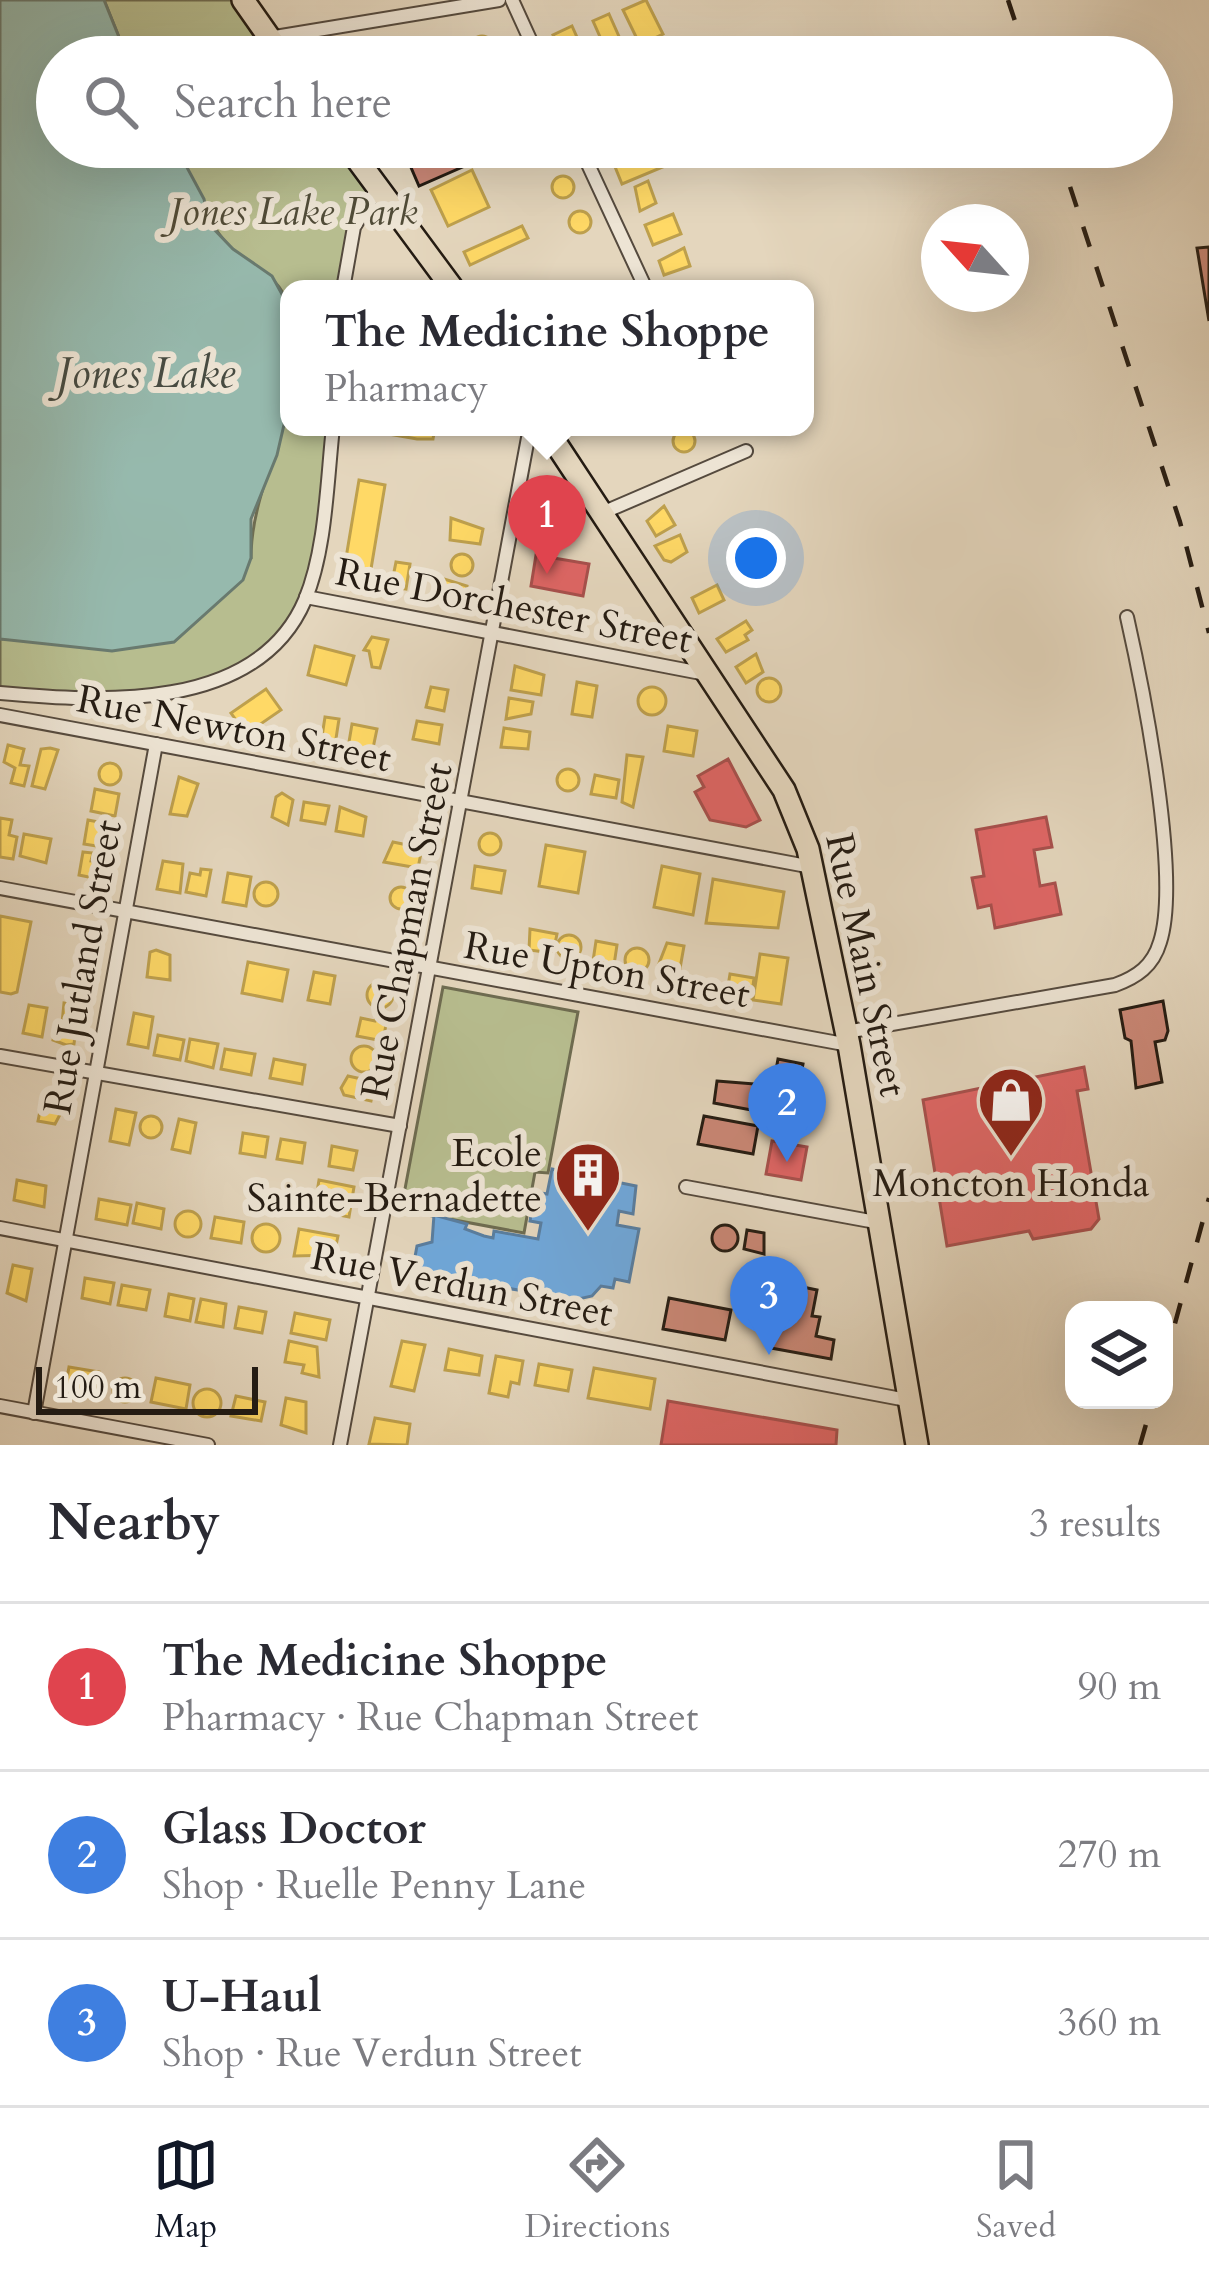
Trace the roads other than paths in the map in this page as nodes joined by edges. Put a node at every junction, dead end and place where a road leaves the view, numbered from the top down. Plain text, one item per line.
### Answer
1 (243, 0) edge
2 (499, 0) edge
3 (512, 0) edge
4 (268, 36) edge
5 (281, 36) edge
6 (528, 36) edge
7 (363, 168) edge
8 (590, 168) edge
9 (378, 188) junction
10 (345, 280) edge
11 (446, 280) edge
12 (642, 280) edge
13 (332, 436) edge
14 (528, 436) edge
15 (550, 436) edge
16 (746, 451) dead end
17 (602, 513) junction
18 (307, 597) junction
19 (1127, 617) dead end
20 (491, 635) junction
21 (710, 675) junction
22 (0, 693) edge
23 (0, 716) edge
24 (156, 744) junction
25 (462, 802) junction
26 (812, 867) junction
27 (0, 888) edge
28 (122, 908) junction
29 (432, 968) junction
30 (848, 1039) junction
31 (0, 1056) edge
32 (93, 1073) junction
33 (400, 1126) junction
34 (686, 1187) dead end
35 (882, 1223) junction
36 (0, 1228) edge
37 (64, 1242) junction
38 (369, 1298) junction
39 (914, 1402) junction
40 (0, 1406) edge
41 (34, 1413) junction
42 (208, 1445) edge
43 (340, 1445) edge
44 (916, 1445) edge

1 - 4 main road
2 - 5 street
3 - 6 street
7 - 9 main road
8 - 12 street
9 - 10 street
9 - 11 main road
13 - 18 street
14 - 20 street, Rue Chapman Street
15 - 17 main road, Rue Main Street
16 - 17 street
17 - 21 main road, Rue Main Street
18 - 20 street, Rue Dorchester Street
18 - 22 street
19 - 30 street
20 - 21 street, Rue Dorchester Street
20 - 25 street, Rue Chapman Street
21 - 26 main road, Rue Main Street
23 - 24 street, Rue Newton Street
24 - 25 street, Rue Newton Street
24 - 28 street, Rue Jutland Street
25 - 26 street, Rue Newton Street
25 - 29 street, Rue Chapman Street
26 - 30 main road, Rue Main Street
27 - 28 street, Rue Upton Street
28 - 29 street, Rue Upton Street
28 - 32 street, Rue Jutland Street
29 - 30 street, Rue Upton Street
29 - 33 street, Rue Chapman Street
30 - 35 main road, Rue Main Street
31 - 32 street
32 - 33 street
32 - 37 street, Rue Jutland Street
33 - 38 street, Rue Chapman Street
34 - 35 street
35 - 39 main road, Rue Main Street
36 - 37 street, Rue Verdun Street
37 - 38 street, Rue Verdun Street
37 - 41 street, Rue Jutland Street
38 - 39 street, Rue Verdun Street
38 - 43 street, Rue Chapman Street
39 - 44 main road, Rue Main Street
40 - 41 street
41 - 42 street

